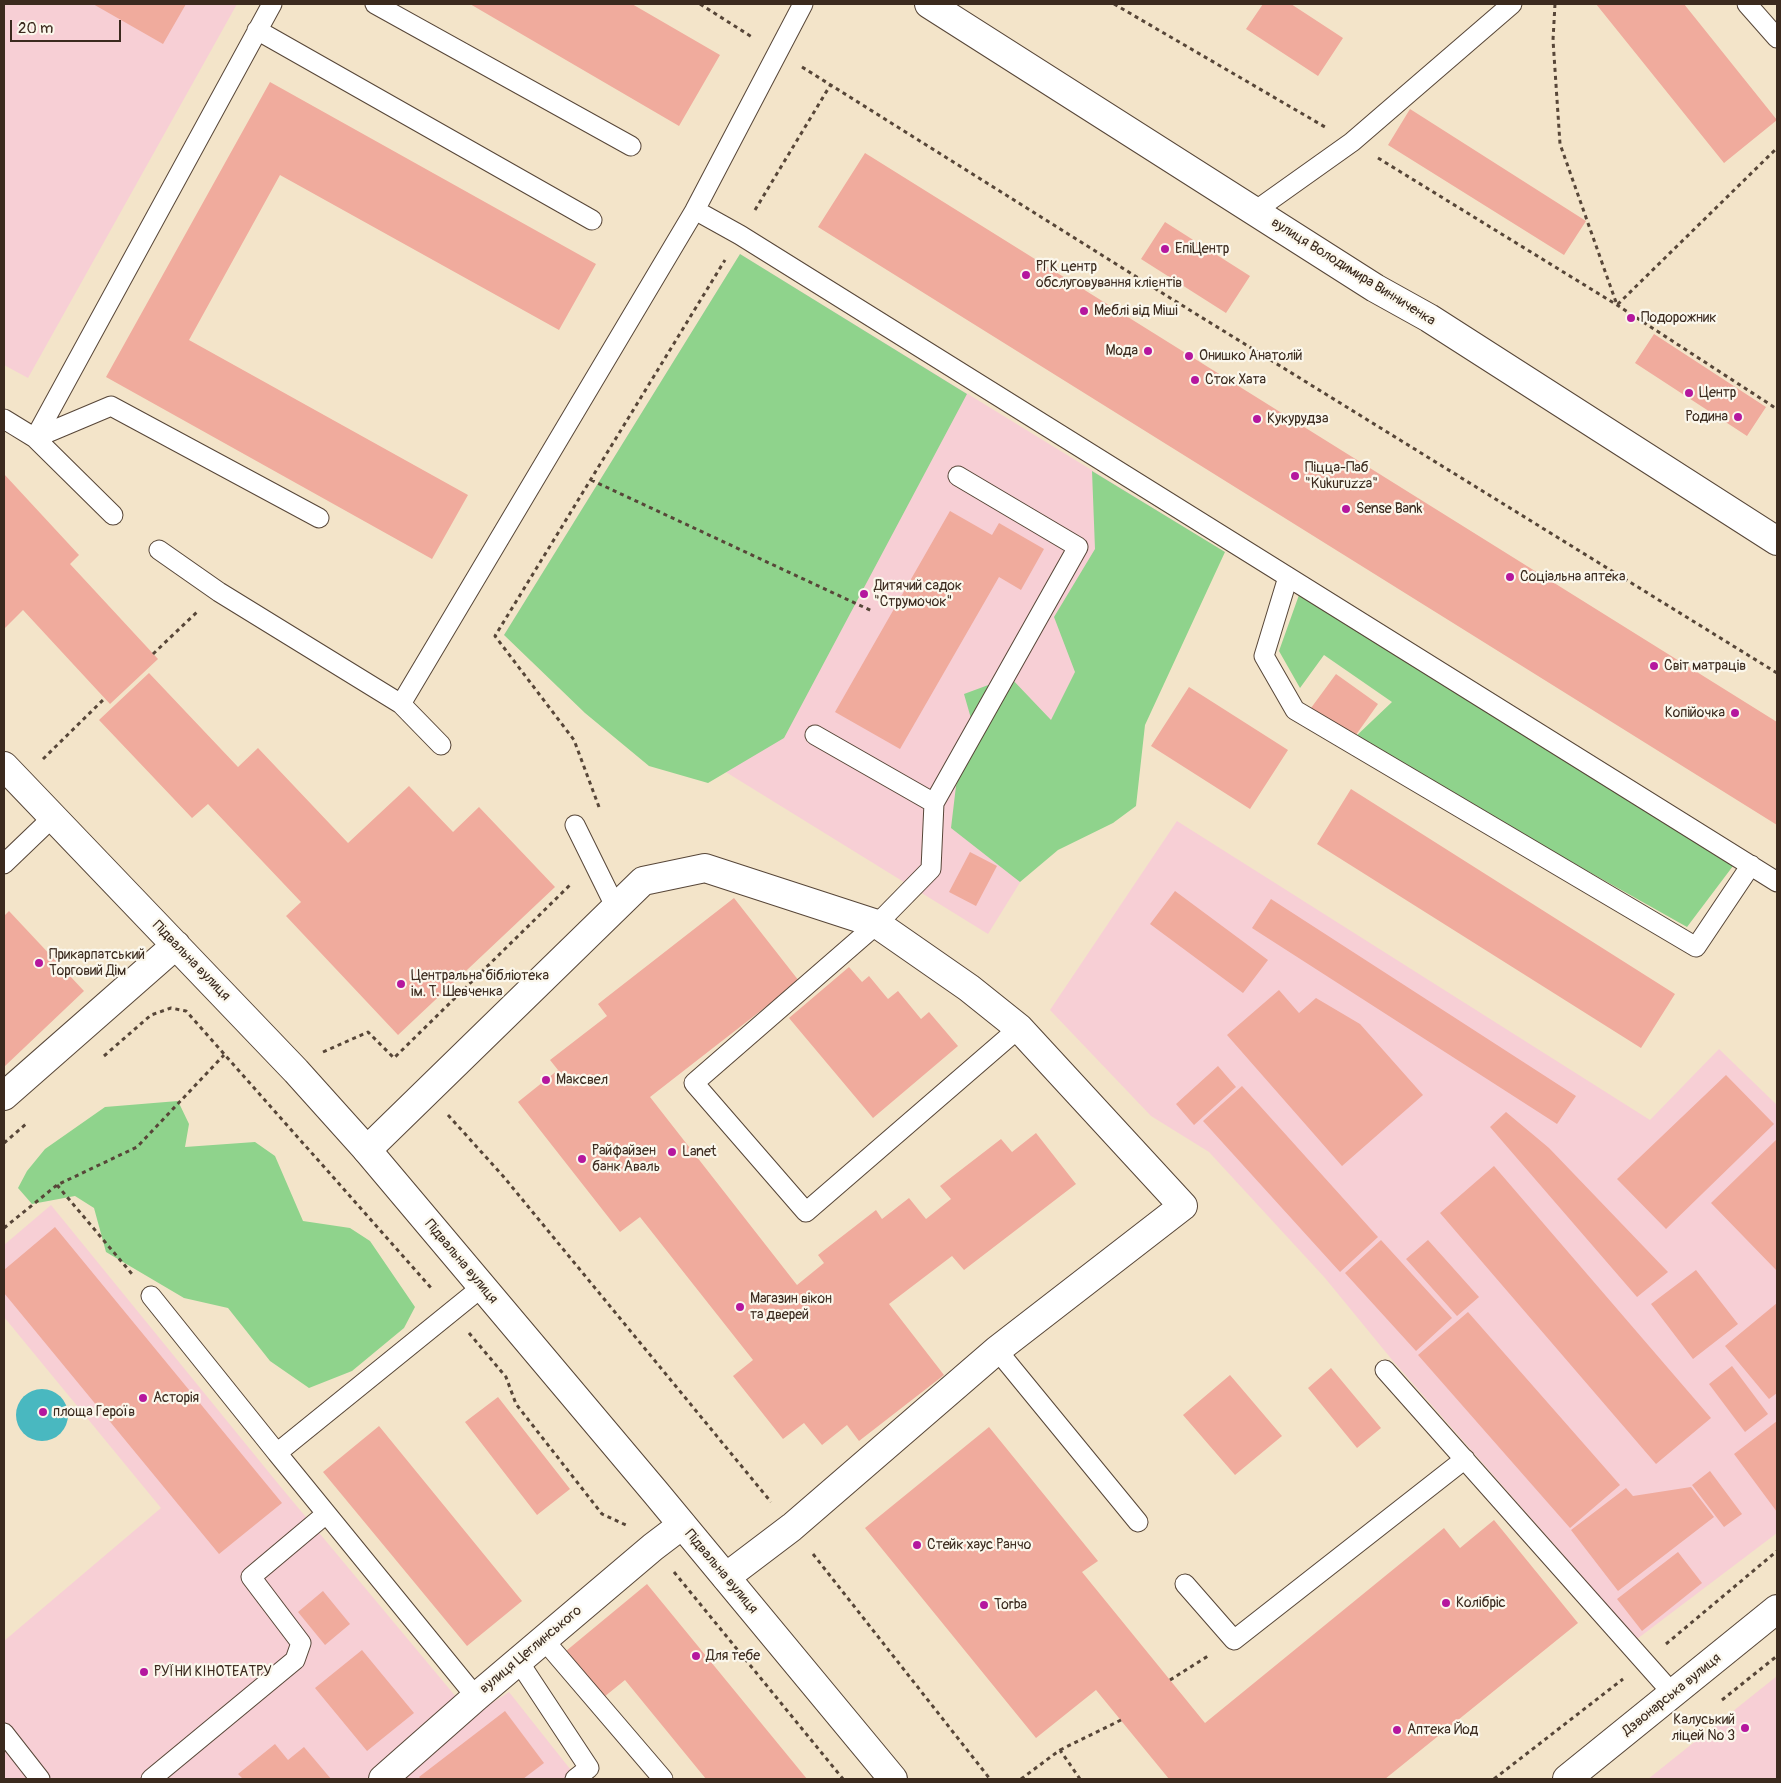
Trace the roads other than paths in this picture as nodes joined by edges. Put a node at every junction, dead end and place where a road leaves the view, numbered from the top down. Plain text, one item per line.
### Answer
1 (272, 4) edge
2 (375, 4) edge
3 (803, 4) edge
4 (929, 4) edge
5 (1512, 4) edge
6 (1747, 4) edge
7 (257, 30) junction
8 (1777, 38) edge
9 (632, 146) dead end
10 (695, 210) junction
11 (1255, 211) junction
12 (592, 220) dead end
13 (4, 418) edge
14 (35, 438) junction
15 (958, 476) dead end
16 (113, 515) dead end
17 (319, 518) dead end
18 (1777, 541) edge
19 (159, 550) dead end
20 (1288, 577) junction
21 (400, 704) junction
22 (815, 735) dead end
23 (441, 745) dead end
24 (12, 774) edge
25 (934, 803) junction
26 (53, 817) junction
27 (575, 826) dead end
28 (4, 864) edge
29 (1751, 865) junction
30 (1777, 882) edge
31 (616, 908) junction
32 (877, 924) junction
33 (176, 945) junction
34 (1019, 1028) junction
35 (4, 1096) edge
36 (367, 1150) junction
37 (482, 1287) junction
38 (151, 1296) road end
39 (997, 1350) junction
40 (1385, 1370) dead end
41 (277, 1453) junction
42 (1465, 1459) junction
43 (326, 1514) junction
44 (1138, 1522) dead end
45 (682, 1524) junction
46 (726, 1577) junction
47 (1185, 1584) dead end
48 (1777, 1609) edge
49 (544, 1640) junction
50 (519, 1662) junction
51 (1674, 1694) junction
52 (476, 1697) junction
53 (4, 1732) edge
54 (40, 1779) edge
55 (151, 1779) edge
56 (383, 1779) edge
57 (575, 1779) edge
58 (663, 1779) edge
59 (894, 1779) edge
60 (1567, 1779) edge

1 - 7 lane
2 - 9 lane
3 - 10 lane
4 - 11 main road, вулиця Володимира Винниченка
5 - 11 lane
6 - 8 lane
7 - 12 lane
7 - 14 lane
10 - 20 lane
10 - 21 lane
11 - 18 main road, вулиця Володимира Винниченка
13 - 14 lane
14 - 16 lane
14 - 17 lane
15 - 25 lane
19 - 21 lane
20 - 29 lane
20 - 29 lane
21 - 23 lane
22 - 25 lane
24 - 26 main road, Підвальна вулиця
25 - 32 lane
26 - 28 lane
26 - 33 main road, Підвальна вулиця
27 - 31 lane
29 - 30 lane
31 - 32 main road
31 - 36 main road
32 - 34 main road
32 - 34 lane
33 - 35 main road
33 - 36 main road, Підвальна вулиця
34 - 39 main road
36 - 37 main road, Підвальна вулиця
37 - 41 lane
37 - 45 main road, Підвальна вулиця
38 - 41 lane
39 - 44 lane
39 - 46 main road
40 - 42 lane
41 - 43 lane
42 - 47 lane
42 - 51 lane
43 - 52 lane
43 - 55 lane
45 - 46 main road, Підвальна вулиця
45 - 49 main road, вулиця Цеглинського
46 - 59 main road, Підвальна вулиця
48 - 51 main road, Дзвонарська вулиця
49 - 50 main road, вулиця Цеглинського
49 - 58 lane
50 - 52 main road, вулиця Цеглинського
50 - 57 lane
51 - 60 main road, Дзвонарська вулиця
52 - 56 main road, вулиця Цеглинського
53 - 54 lane

